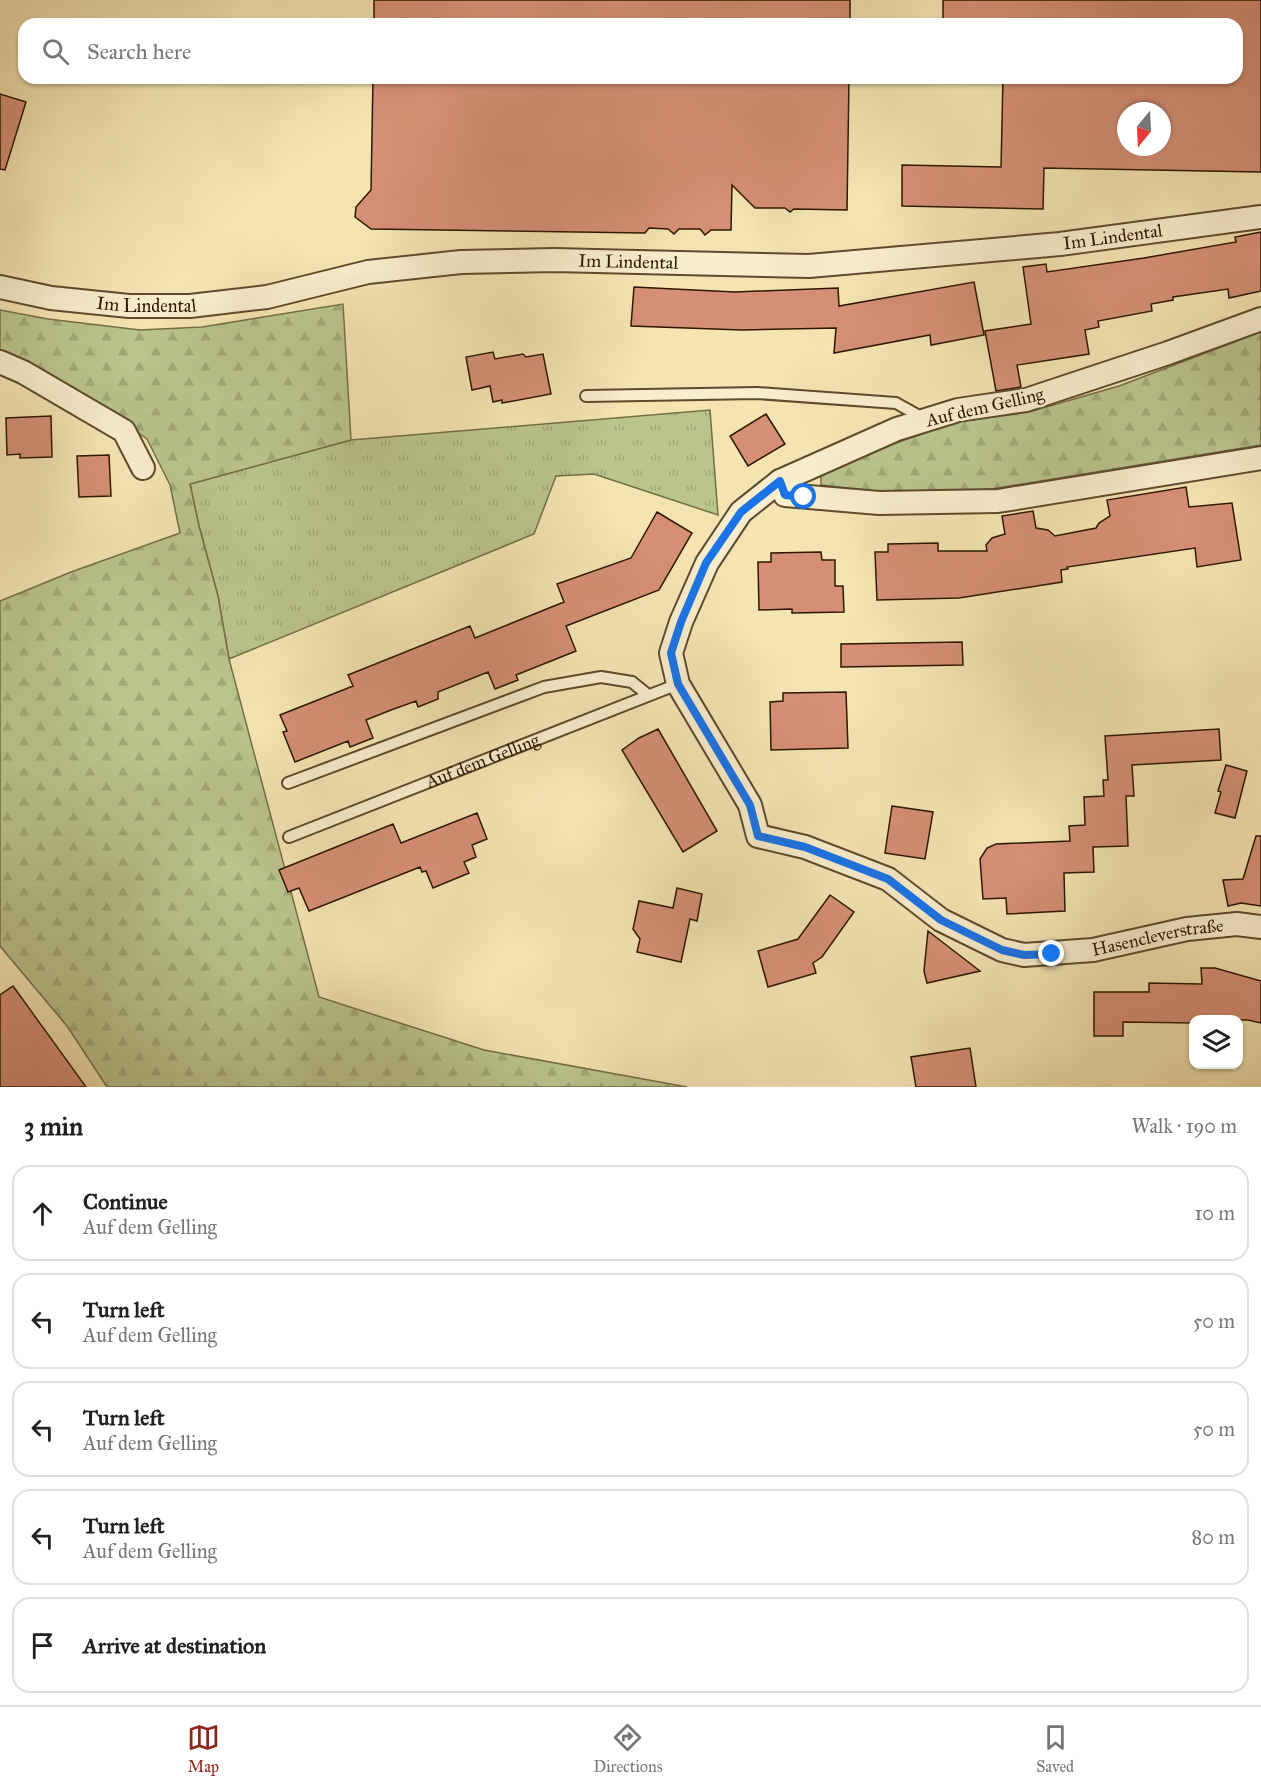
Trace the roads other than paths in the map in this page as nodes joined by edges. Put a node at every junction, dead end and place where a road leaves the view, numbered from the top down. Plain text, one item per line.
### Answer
1 (1261, 217) edge
2 (0, 287) edge
3 (1261, 319) edge
4 (0, 362) edge
5 (586, 396) dead end
6 (926, 420) junction
7 (1261, 458) edge
8 (143, 468) dead end
9 (780, 481) junction
10 (678, 684) junction
11 (648, 695) junction
12 (288, 783) dead end
13 (289, 837) dead end
14 (1261, 927) edge
15 (1052, 954) joint

1 - 2 street, Im Lindental
3 - 6 street, Auf dem Gelling
4 - 8 street
5 - 6 lane
6 - 9 street, Auf dem Gelling
7 - 9 street
9 - 10 street, Auf dem Gelling
10 - 11 lane, Auf dem Gelling
10 - 15 street, Auf dem Gelling
11 - 12 lane
11 - 13 lane, Auf dem Gelling
14 - 15 street, Hasencleverstraße

